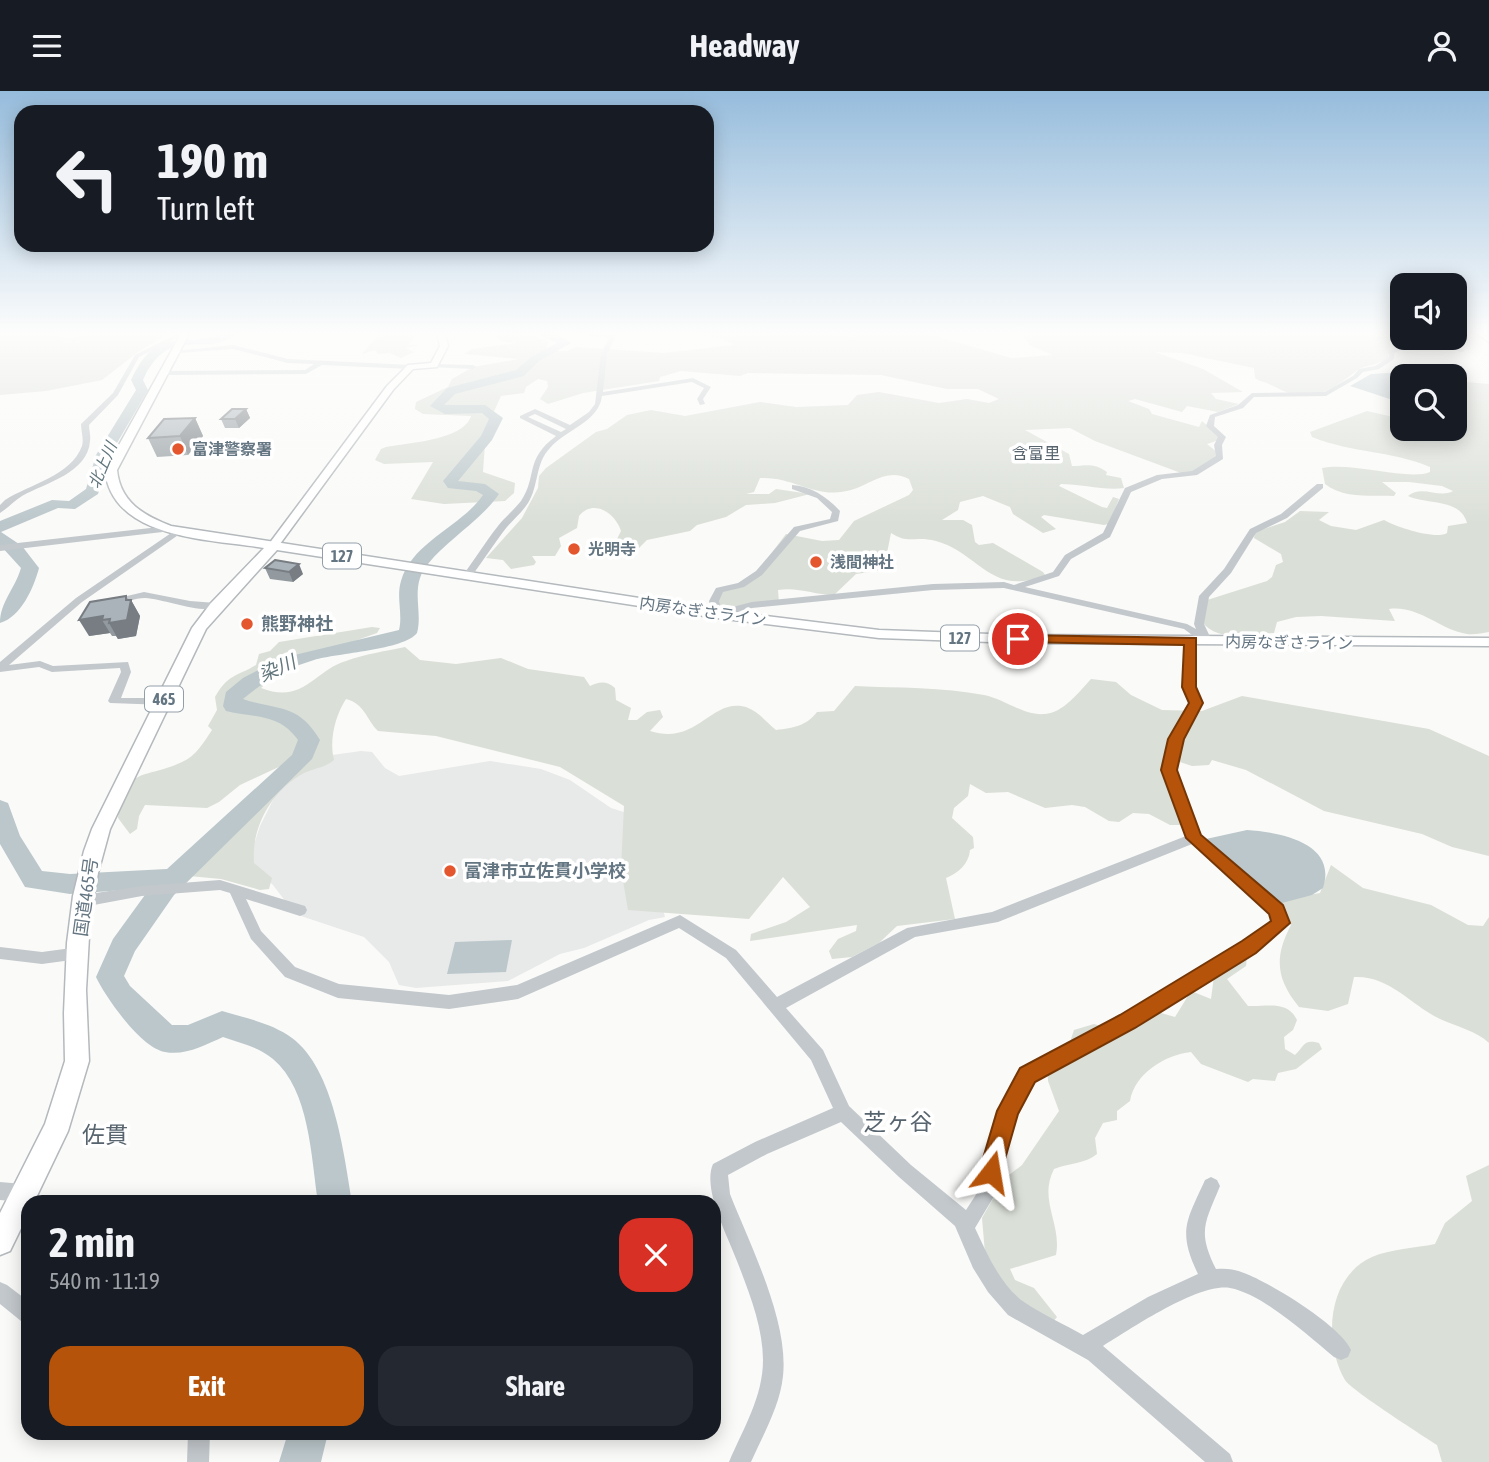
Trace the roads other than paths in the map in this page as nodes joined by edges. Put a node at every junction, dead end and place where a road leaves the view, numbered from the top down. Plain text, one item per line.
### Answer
1 (114, 396) edge
2 (151, 396) edge
3 (384, 396) edge
4 (600, 396) edge
5 (702, 396) edge
6 (1252, 396) edge
7 (702, 404) dead end
8 (570, 428) junction
9 (561, 435) junction
10 (1320, 486) dead end
11 (795, 487) dead end
12 (0, 509) edge
13 (174, 530) junction
14 (273, 546) junction
15 (0, 548) edge
16 (468, 575) junction
17 (1017, 586) junction
18 (79, 600) junction
19 (216, 606) junction
20 (717, 614) junction
21 (1191, 641) junction
22 (1207, 641) junction
23 (1489, 642) edge
24 (0, 668) edge
25 (162, 702) junction
26 (1194, 838) junction
27 (234, 888) junction
28 (85, 889) junction
29 (300, 910) dead end
30 (0, 953) edge
31 (79, 953) junction
32 (775, 1006) junction
33 (843, 1112) junction
34 (1211, 1186) dead end
35 (12, 1192) edge
36 (966, 1226) junction
37 (0, 1241) edge
38 (1211, 1279) junction
39 (0, 1293) edge
40 (21, 1309) edge
41 (1083, 1346) junction
42 (1341, 1350) dead end
43 (200, 1440) edge
44 (198, 1462) edge
45 (740, 1462) edge
46 (1222, 1462) edge

1 - 12 street
2 - 13 highway, 内房なぎさライン / 127
3 - 14 main road
4 - 8 street
5 - 7 street
6 - 17 street
8 - 9 street
8 - 9 street
9 - 16 street
10 - 22 street
11 - 20 street
13 - 14 highway, 内房なぎさライン / 127
13 - 15 street
13 - 18 street
14 - 16 highway, 内房なぎさライン / 127
14 - 19 highway, 国道465号 / 465
16 - 20 highway, 内房なぎさライン / 127
17 - 20 street
17 - 22 street
18 - 19 street
18 - 24 street
19 - 25 highway, 国道465号 / 465
20 - 21 highway, 内房なぎさライン / 127
21 - 22 highway, 内房なぎさライン / 127
21 - 26 street
22 - 23 highway, 内房なぎさライン / 127
24 - 25 street
25 - 28 highway, 国道465号 / 465
26 - 32 street
26 - 36 street
27 - 28 street
27 - 29 street
27 - 32 street
28 - 31 highway, 国道465号 / 465
30 - 31 street
31 - 35 highway, 国道465号 / 465
32 - 33 street
33 - 36 street
33 - 45 street
34 - 38 street
35 - 37 highway, 国道465号 / 465
36 - 41 street
38 - 41 street
38 - 42 street
39 - 40 street
41 - 46 street
43 - 44 street

